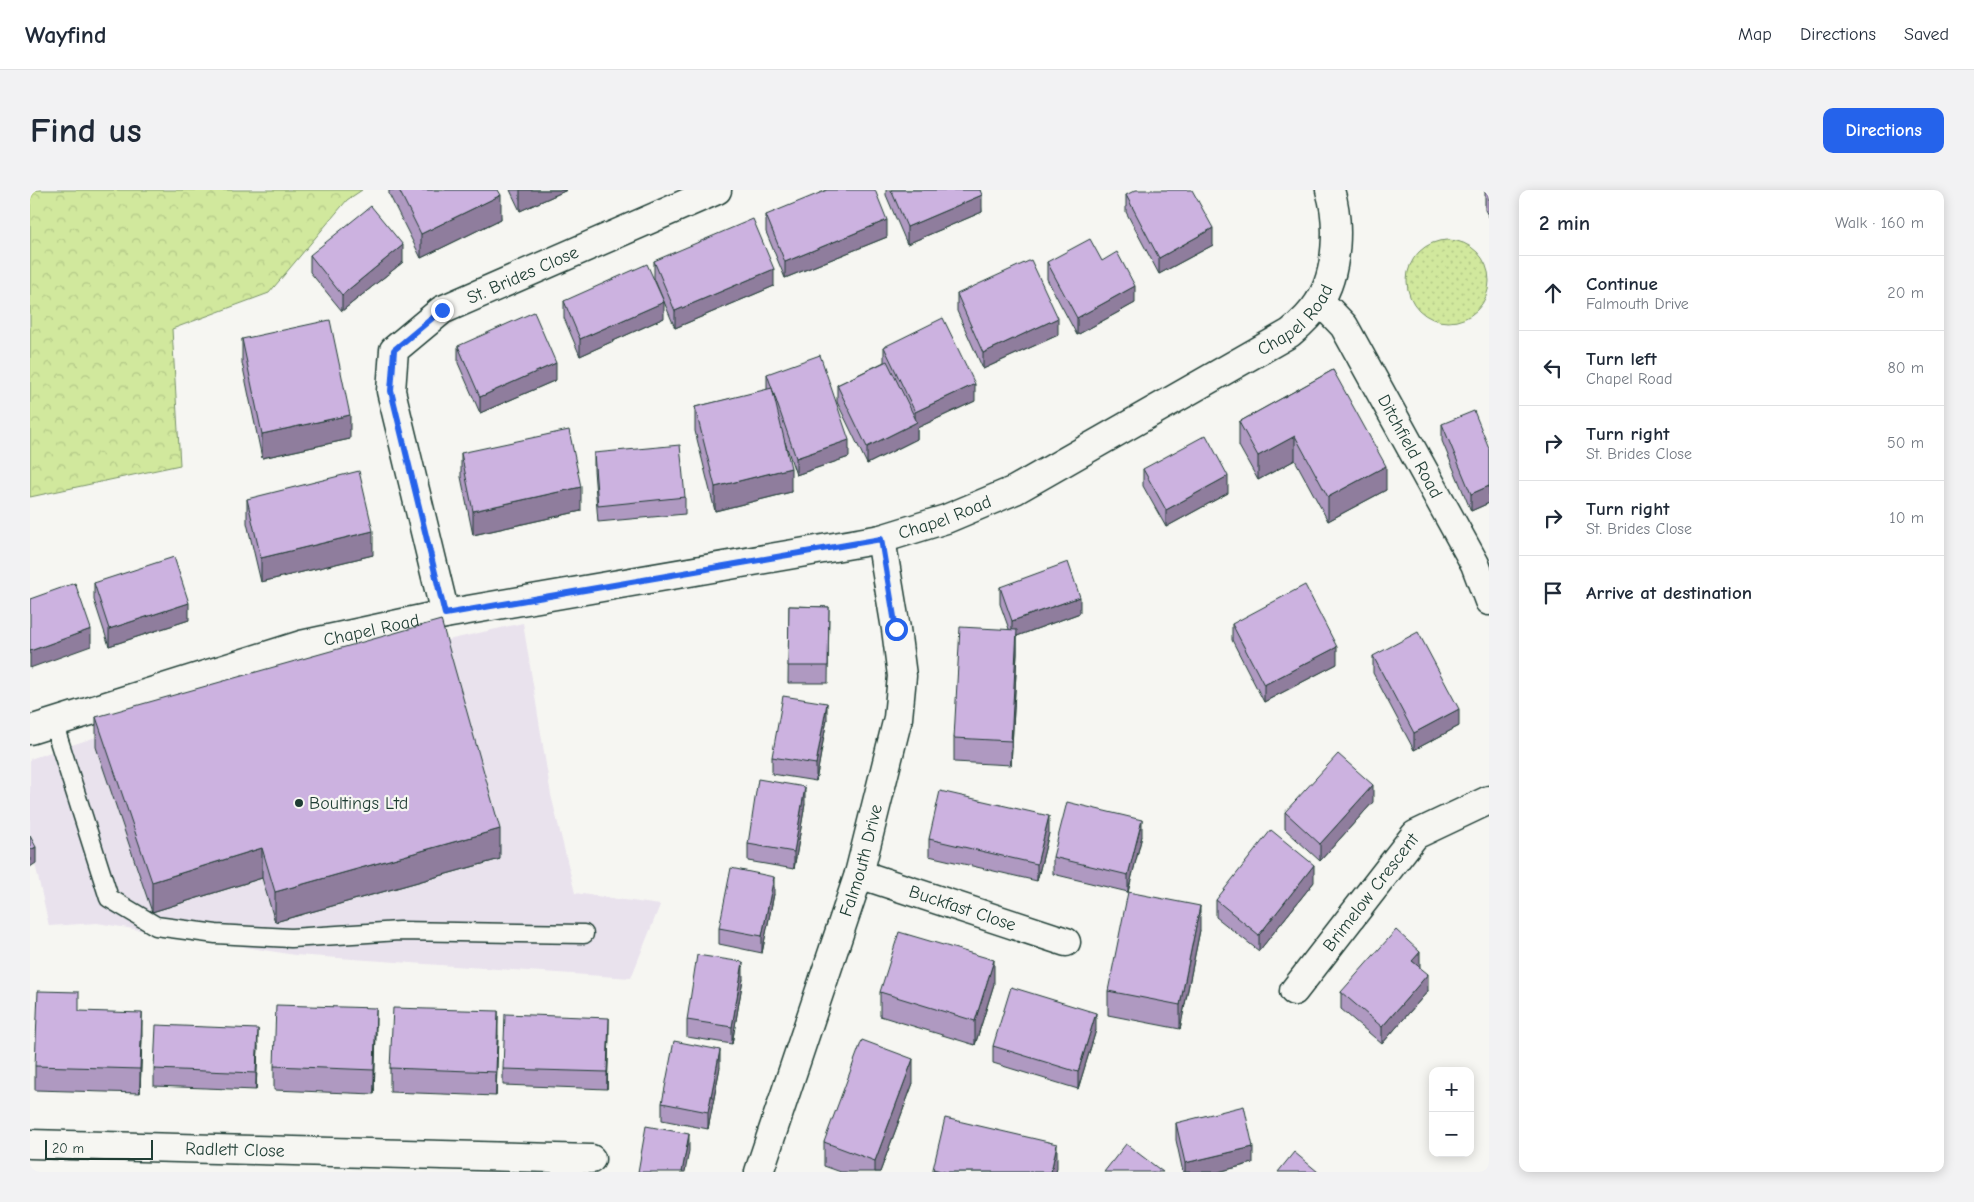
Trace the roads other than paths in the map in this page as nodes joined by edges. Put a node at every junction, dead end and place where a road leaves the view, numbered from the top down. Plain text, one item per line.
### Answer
1 (717, 190) edge
2 (1330, 190) edge
3 (1320, 301) junction
4 (881, 539) junction
5 (1482, 562) edge
6 (1489, 601) edge
7 (445, 614) junction
8 (42, 726) edge
9 (1489, 800) edge
10 (859, 874) junction
11 (584, 934) dead end
12 (1066, 942) dead end
13 (1294, 991) dead end
14 (30, 1144) edge
15 (590, 1159) dead end
16 (759, 1172) edge

1 - 7 street, St. Brides Close
2 - 3 street, Chapel Road
3 - 4 street, Chapel Road
3 - 5 street, Ditchfield Road
4 - 7 street, Chapel Road
4 - 10 street, Falmouth Drive
5 - 6 street, Ditchfield Road
7 - 8 street, Chapel Road
8 - 11 lane
9 - 13 street, Brimelow Crescent
10 - 12 street, Buckfast Close
10 - 16 street, Falmouth Drive
14 - 15 street, Radlett Close

